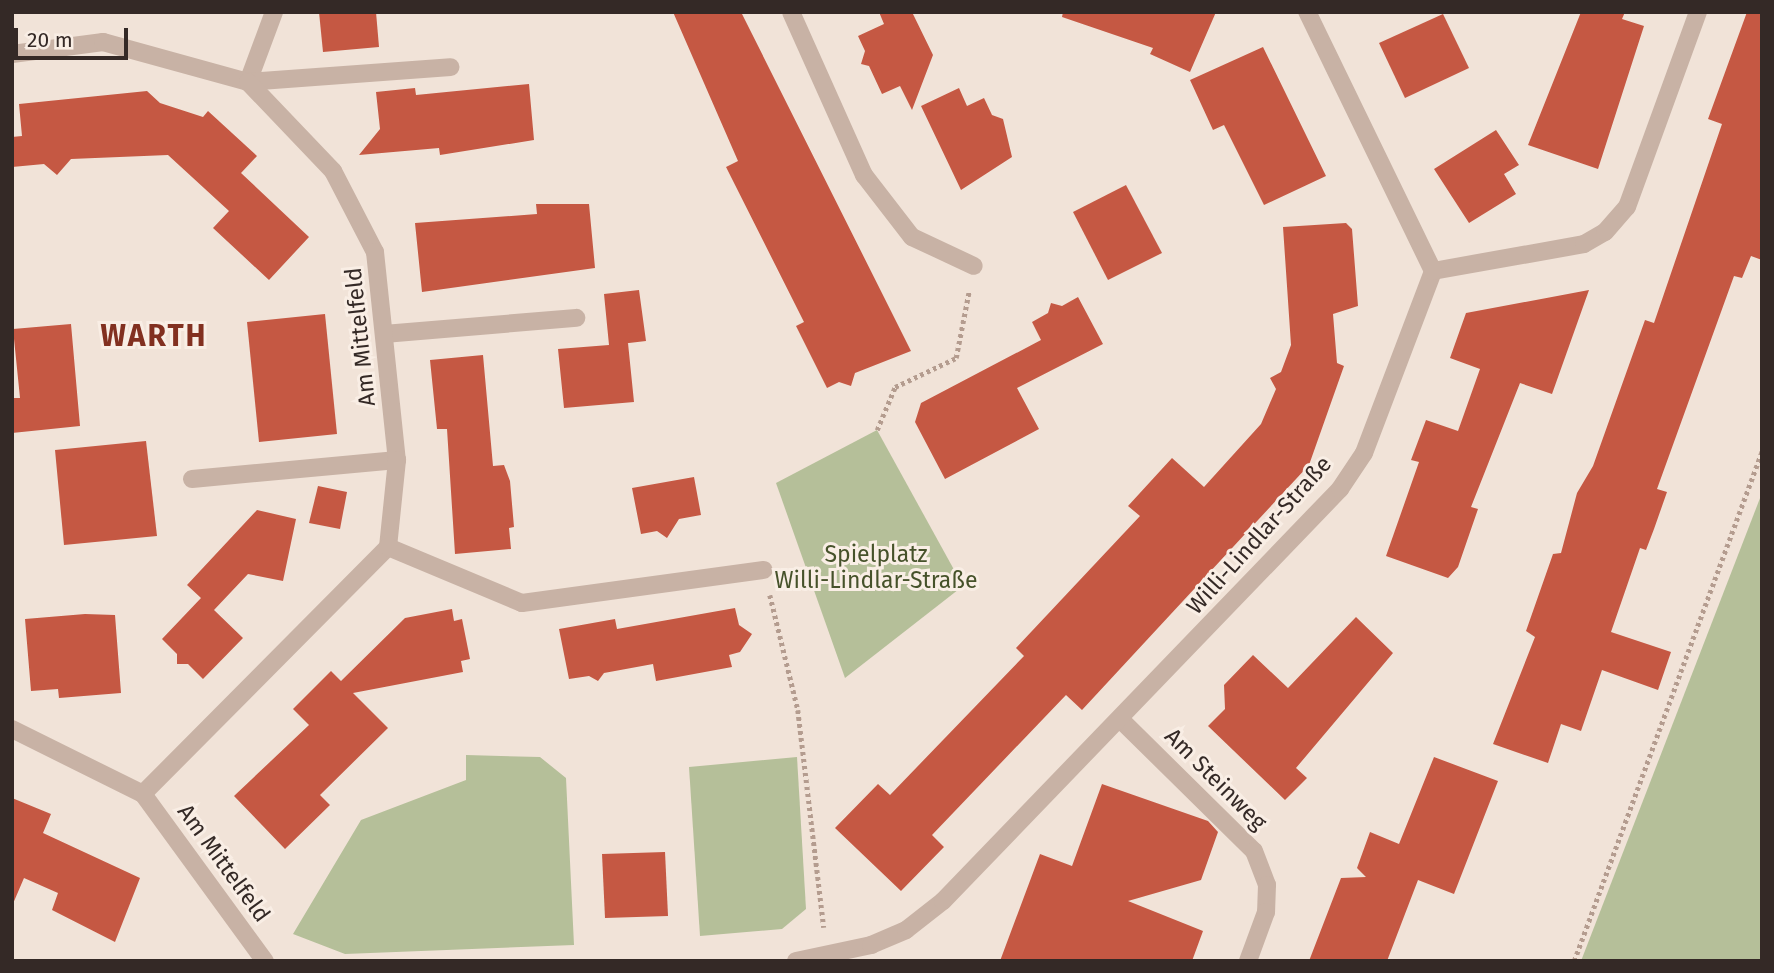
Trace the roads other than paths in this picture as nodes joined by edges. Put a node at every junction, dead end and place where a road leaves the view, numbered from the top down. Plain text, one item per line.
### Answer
1 (274, 12) edge
2 (791, 12) edge
3 (1307, 12) edge
4 (1698, 12) edge
5 (12, 54) edge
6 (450, 67) dead end
7 (248, 82) junction
8 (974, 266) road end
9 (1433, 271) junction
10 (576, 318) dead end
11 (384, 334) junction
12 (397, 460) junction
13 (192, 479) dead end
14 (388, 547) junction
15 (764, 570) road end
16 (1122, 721) junction
17 (12, 729) edge
18 (143, 794) junction
19 (829, 959) edge
20 (265, 961) edge
21 (796, 961) edge
22 (1248, 961) edge

1 - 7 street
2 - 8 street
3 - 9 street
4 - 9 street
5 - 7 street
6 - 7 street
7 - 11 street, Am Mittelfeld
9 - 16 street, Willi-Lindlar-Straße
10 - 11 street
11 - 12 street, Am Mittelfeld
12 - 13 street
12 - 14 street, Am Mittelfeld
14 - 15 street
14 - 18 street
16 - 19 street, Willi-Lindlar-Straße
16 - 22 street, Am Steinweg
17 - 18 street, Am Mittelfeld
18 - 20 street, Am Mittelfeld
19 - 21 street, Willi-Lindlar-Straße

